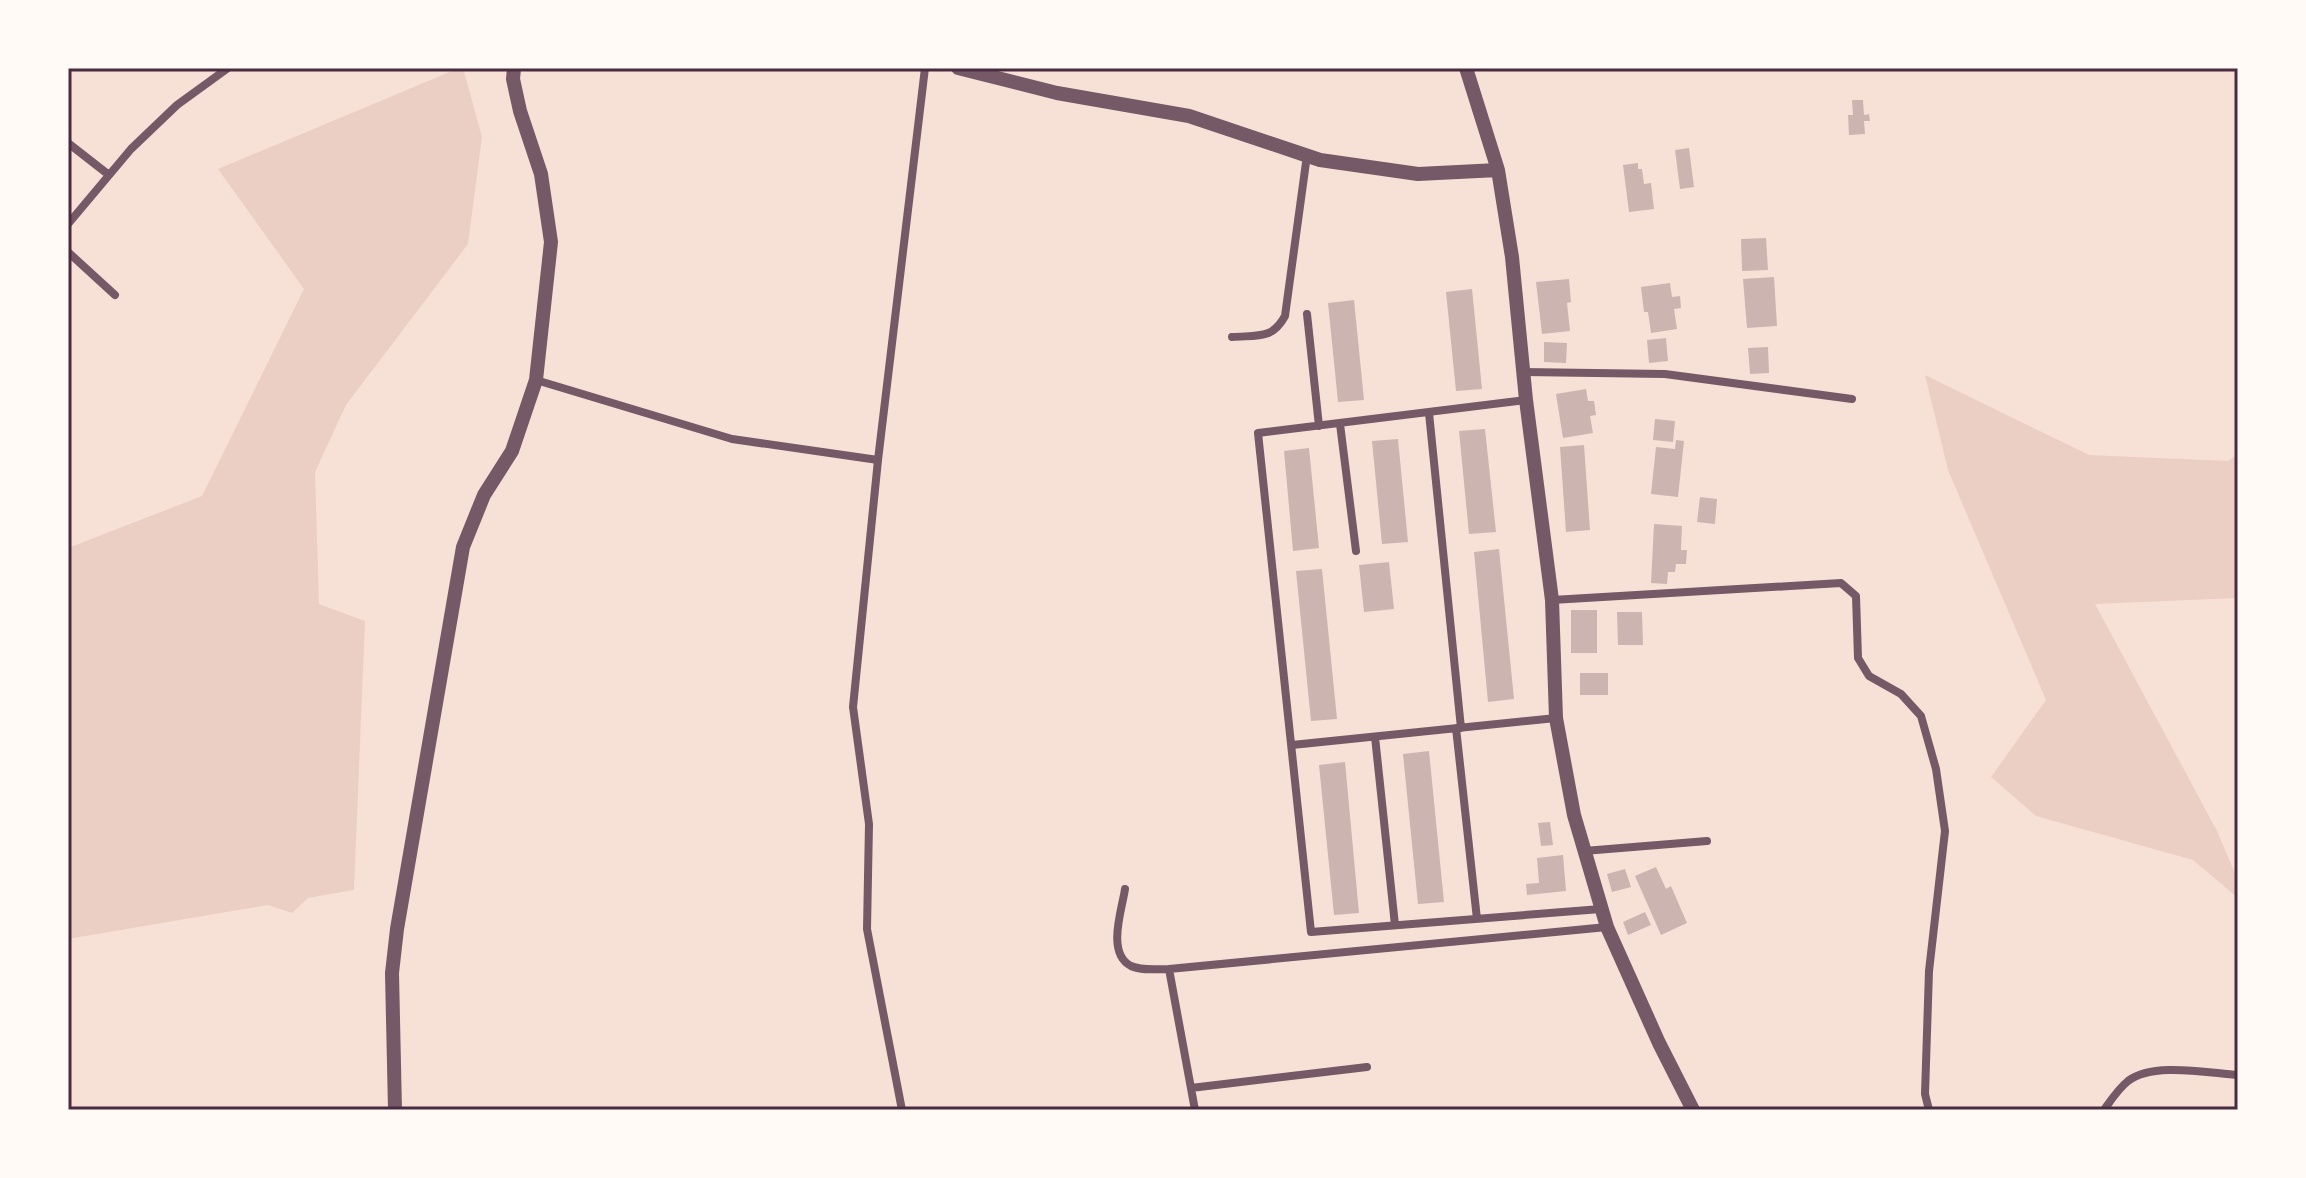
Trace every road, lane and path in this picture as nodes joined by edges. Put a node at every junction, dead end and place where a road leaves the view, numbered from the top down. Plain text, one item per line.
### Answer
1 (228, 68) edge
2 (514, 68) edge
3 (925, 68) edge
4 (958, 68) edge
5 (1466, 68) edge
6 (68, 143) edge
7 (1307, 155) junction
8 (1498, 170) junction
9 (109, 175) junction
10 (68, 224) edge
11 (68, 252) edge
12 (115, 295) dead end
13 (1307, 314) dead end
14 (1232, 337) dead end
15 (1523, 372) junction
16 (536, 380) junction
17 (1852, 399) dead end
18 (1526, 400) junction
19 (1429, 413) junction
20 (1340, 424) junction
21 (1319, 426) junction
22 (878, 460) junction
23 (1356, 551) dead end
24 (1552, 600) junction
25 (1556, 718) junction
26 (1459, 728) junction
27 (1375, 737) junction
28 (1292, 745) junction
29 (1707, 841) dead end
30 (1584, 851) junction
31 (1125, 889) dead end
32 (1601, 909) junction
33 (1477, 919) junction
34 (1395, 925) junction
35 (1607, 927) junction
36 (1169, 969) junction
37 (1367, 1067) dead end
38 (2238, 1075) edge
39 (1191, 1088) junction
40 (395, 1110) edge
41 (902, 1110) edge
42 (1195, 1110) edge
43 (1693, 1110) edge
44 (1929, 1110) edge
45 (2104, 1110) edge

1 - 9 street
2 - 16 street
3 - 22 street
4 - 7 street
5 - 8 street
6 - 9 street
7 - 8 street
7 - 14 street
8 - 15 street
9 - 10 street
11 - 12 street
13 - 21 street
15 - 17 street
15 - 18 street
16 - 22 street
16 - 40 street
18 - 19 street
18 - 24 street
19 - 20 street
19 - 26 street
20 - 21 street
20 - 23 street
21 - 28 street
22 - 41 street
24 - 25 street
24 - 44 street
25 - 26 street
25 - 30 street
26 - 27 street
26 - 33 street
27 - 28 street
27 - 34 street
28 - 34 street
29 - 30 street
30 - 32 street
31 - 36 street
32 - 33 street
32 - 35 street
33 - 34 street
35 - 36 street
35 - 43 street
36 - 39 street
37 - 39 street
38 - 45 street
39 - 42 street

